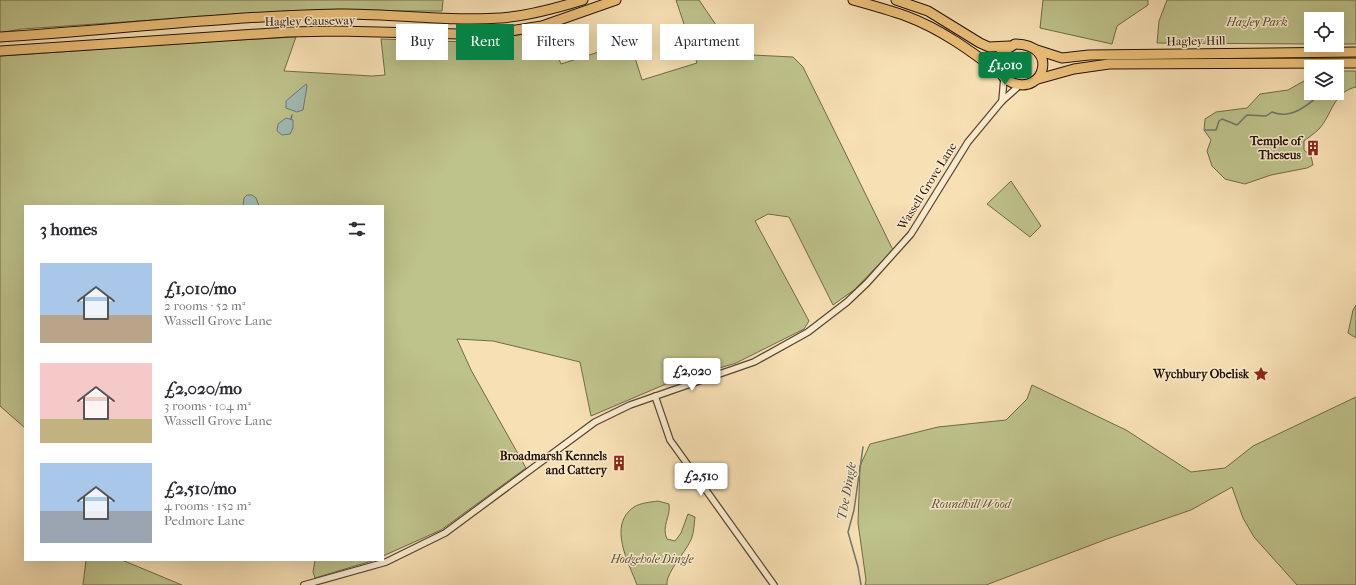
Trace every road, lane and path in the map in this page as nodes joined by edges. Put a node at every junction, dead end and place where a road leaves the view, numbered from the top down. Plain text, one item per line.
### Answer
1 (583, 0) edge
2 (616, 0) edge
3 (853, 0) edge
4 (896, 0) edge
5 (0, 37) edge
6 (1009, 46) junction
7 (1037, 50) junction
8 (0, 51) edge
9 (1356, 52) edge
10 (1356, 63) edge
11 (1002, 76) junction
12 (1038, 79) junction
13 (1020, 85) junction
14 (1002, 101) junction
15 (655, 396) junction
16 (304, 585) edge
17 (774, 585) edge

1 - 5 highway, Hagley Causeway
2 - 8 highway, Hagley Causeway
3 - 11 highway
4 - 6 highway
6 - 7 highway
6 - 11 highway
7 - 9 highway, Hagley Hill
7 - 12 highway
10 - 12 highway, Hagley Hill
11 - 13 highway
11 - 14 street
12 - 13 highway
13 - 14 street, Wassell Grove Lane
14 - 15 street, Wassell Grove Lane
15 - 16 street, Wassell Grove Lane
15 - 17 street

